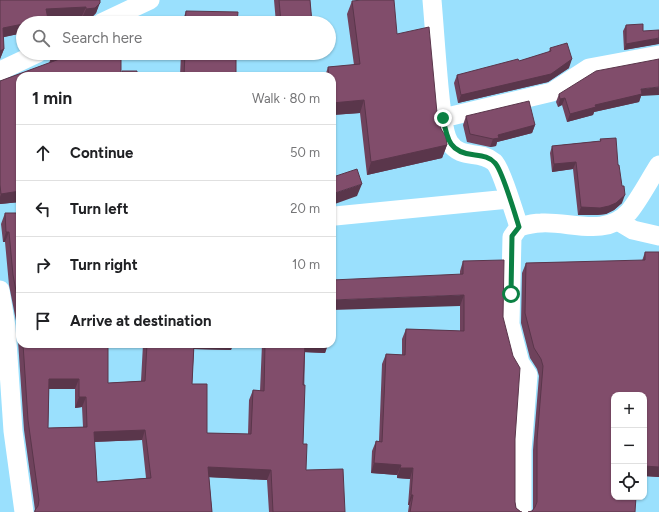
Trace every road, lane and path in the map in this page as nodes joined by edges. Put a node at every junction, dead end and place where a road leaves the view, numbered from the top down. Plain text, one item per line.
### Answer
1 (150, 0) edge
2 (432, 0) edge
3 (116, 16) edge
4 (659, 55) edge
5 (23, 60) edge
6 (0, 71) edge
7 (443, 118) junction
8 (659, 165) edge
9 (509, 199) junction
10 (336, 216) edge
11 (618, 221) junction
12 (519, 227) junction
13 (659, 236) edge
14 (0, 290) edge
15 (24, 512) edge
16 (522, 512) edge

1 - 3 street
2 - 7 street
4 - 7 street
5 - 6 street
7 - 9 street
8 - 11 street
9 - 10 street
9 - 12 street
11 - 12 street
11 - 13 street
12 - 16 street
14 - 15 street

